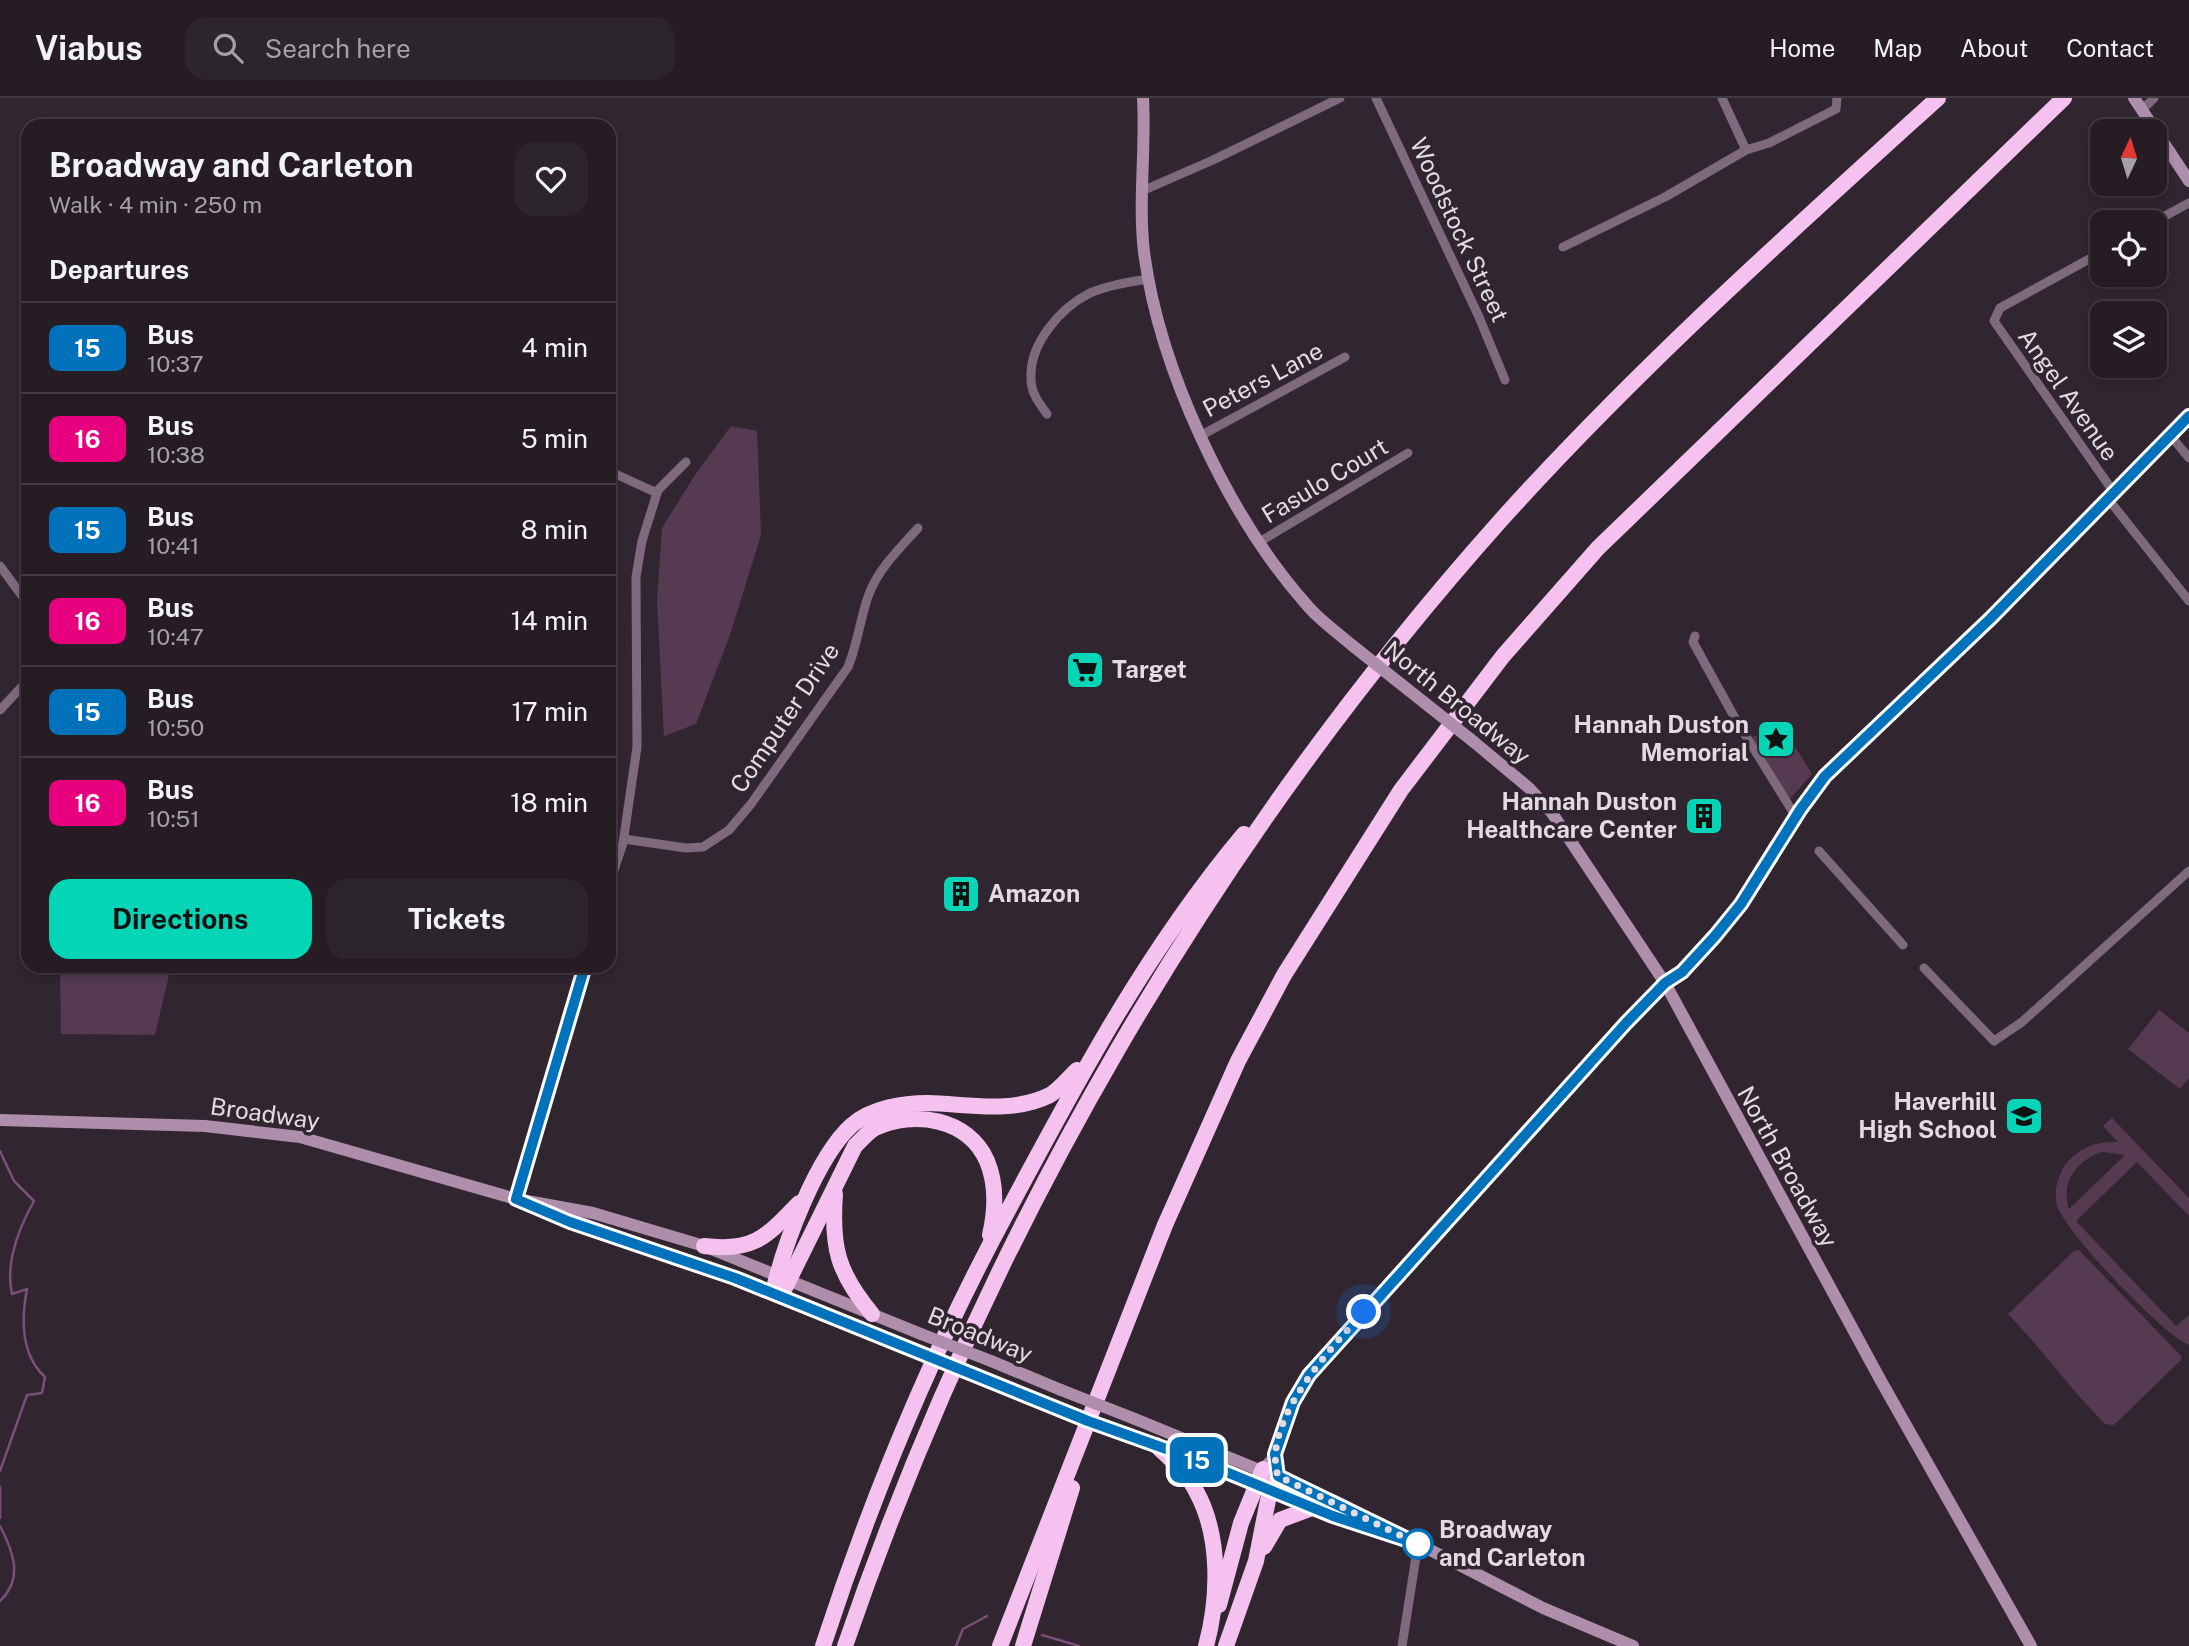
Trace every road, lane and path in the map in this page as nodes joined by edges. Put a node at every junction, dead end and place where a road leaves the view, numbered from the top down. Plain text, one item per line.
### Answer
1 (1143, 98) edge
2 (1340, 98) edge
3 (1376, 98) edge
4 (1722, 98) edge
5 (1838, 98) edge
6 (1938, 98) edge
7 (2063, 98) edge
8 (2134, 98) edge
9 (2154, 98) edge
10 (2142, 110) junction
11 (1746, 150) junction
12 (2189, 181) edge
13 (1142, 191) junction
14 (2189, 204) edge
15 (2167, 215) edge
16 (1563, 247) dead end
17 (2090, 259) edge
18 (1148, 279) junction
19 (1345, 358) dead end
20 (1505, 380) dead end
21 (1046, 414) dead end
22 (2189, 416) edge
23 (2170, 435) junction
24 (1200, 436) junction
25 (1408, 453) dead end
26 (2189, 458) edge
27 (685, 462) dead end
28 (616, 474) edge
29 (657, 493) junction
30 (2112, 497) junction
31 (918, 528) dead end
32 (1261, 541) junction
33 (0, 566) edge
34 (21, 594) edge
35 (2189, 601) edge
36 (1695, 636) dead end
37 (21, 688) edge
38 (0, 710) edge
39 (1293, 780) junction
40 (1796, 817) junction
41 (624, 839) junction
42 (1819, 851) dead end
43 (616, 864) edge
44 (2189, 871) edge
45 (1903, 945) dead end
46 (1924, 968) dead end
47 (583, 973) edge
48 (1665, 983) junction
49 (1090, 1058) junction
50 (0, 1120) edge
51 (836, 1181) junction
52 (808, 1194) junction
53 (516, 1199) junction
54 (704, 1245) junction
55 (987, 1248) junction
56 (784, 1277) junction
57 (777, 1295) junction
58 (872, 1314) junction
59 (1094, 1409) junction
60 (1156, 1446) junction
61 (1269, 1476) junction
62 (1312, 1508) junction
63 (1418, 1544) junction
64 (1256, 1561) junction
65 (1214, 1617) junction
66 (822, 1646) edge
67 (845, 1646) edge
68 (1000, 1646) edge
69 (1024, 1646) edge
70 (1206, 1646) edge
71 (1226, 1646) edge
72 (1402, 1646) edge
73 (1633, 1646) edge
74 (2031, 1646) edge

1 - 13 main road, North Broadway
2 - 13 street
3 - 20 street, Woodstock Street
4 - 11 street
5 - 11 street
6 - 39 highway
7 - 59 highway
8 - 10 main road
9 - 10 street
10 - 12 main road
11 - 16 street
13 - 18 main road, North Broadway
14 - 15 street
17 - 30 street, Angel Avenue
18 - 21 street
18 - 24 main road, North Broadway
19 - 24 street, Peters Lane
22 - 23 main road
23 - 26 street
23 - 30 main road
24 - 32 main road, North Broadway
25 - 32 street, Fasulo Court
27 - 29 street
28 - 29 street
29 - 41 street
30 - 35 street, Angel Avenue
30 - 40 main road
31 - 41 street, Computer Drive
32 - 48 main road, North Broadway, bridge
33 - 34 street
36 - 40 street
37 - 38 street
39 - 49 highway
39 - 67 highway
40 - 48 main road
41 - 43 street
42 - 45 street
44 - 46 street
47 - 53 street
48 - 61 main road
48 - 74 main road, North Broadway
49 - 52 highway
49 - 55 highway
50 - 53 main road, Broadway
51 - 55 highway
51 - 56 highway
51 - 58 highway
52 - 54 highway
52 - 56 highway
53 - 54 main road, Broadway
53 - 57 main road, Broadway
54 - 56 main road, Broadway
55 - 66 highway
56 - 57 highway
56 - 58 main road, Broadway
57 - 60 main road, Broadway, bridge
58 - 61 main road, Broadway, bridge
59 - 68 highway
59 - 69 highway
60 - 61 main road, Broadway
60 - 65 highway
61 - 62 main road, Broadway
61 - 63 main road, Broadway
61 - 64 highway
61 - 65 highway
62 - 63 main road, Broadway
62 - 64 highway
63 - 72 street
63 - 73 main road, Broadway
64 - 71 highway
65 - 70 highway

